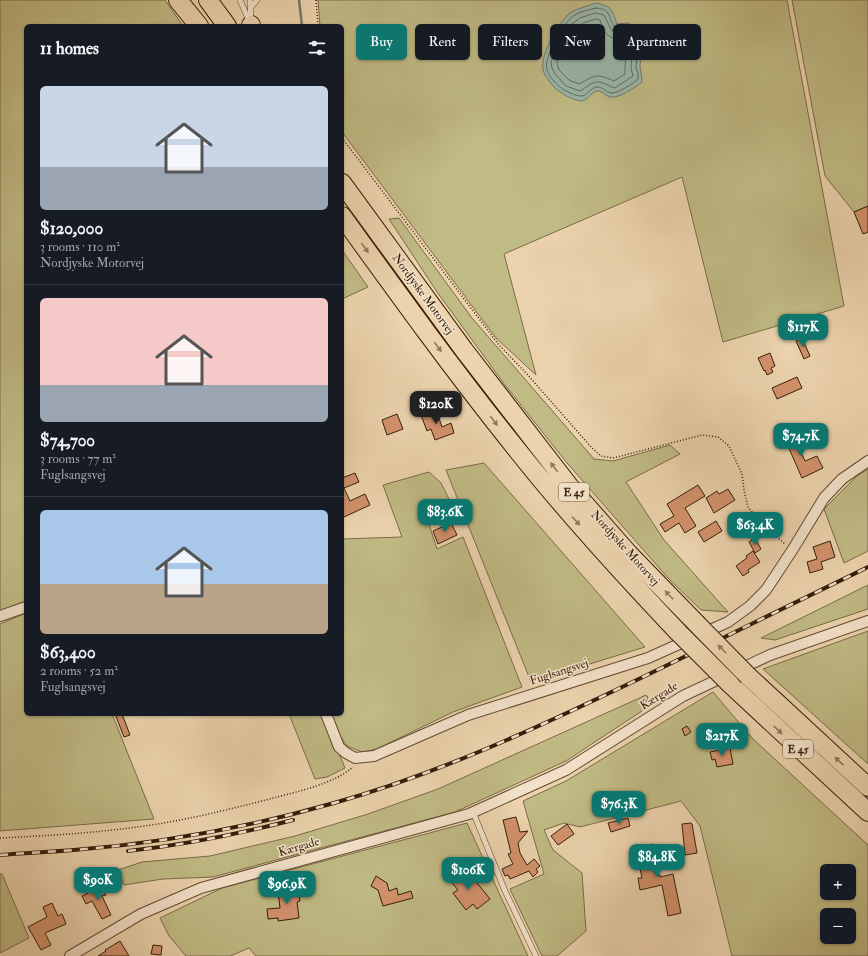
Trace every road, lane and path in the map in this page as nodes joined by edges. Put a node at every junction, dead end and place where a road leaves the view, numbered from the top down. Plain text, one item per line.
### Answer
1 (178, 0) edge
2 (185, 0) edge
3 (208, 0) edge
4 (240, 0) edge
5 (250, 0) edge
6 (257, 0) edge
7 (316, 0) edge
8 (251, 7) junction
9 (197, 24) edge
10 (203, 24) edge
11 (226, 24) edge
12 (250, 24) edge
13 (251, 24) edge
14 (318, 24) edge
15 (344, 141) edge
16 (344, 173) edge
17 (344, 186) edge
18 (344, 219) edge
19 (464, 350) junction
20 (868, 461) edge
21 (793, 549) junction
22 (24, 608) edge
23 (0, 616) edge
24 (868, 620) edge
25 (327, 716) edge
26 (365, 757) junction
27 (868, 787) edge
28 (473, 812) junction
29 (868, 812) edge
30 (0, 838) edge
31 (73, 955) edge
32 (536, 956) edge

1 - 9 highway
2 - 10 highway
3 - 11 highway
4 - 12 lane
5 - 8 lane
6 - 8 lane
7 - 14 path
8 - 13 lane
15 - 21 path
16 - 19 highway
17 - 19 highway, Nordjyske Motorvej / E 45
18 -> 29 highway, Nordjyske Motorvej / E 45, bridge
27 -> 19 highway, Nordjyske Motorvej / E 45, bridge
20 - 21 street, Fuglsangsvej
21 - 26 street, Fuglsangsvej
22 - 23 street
24 - 28 street, Kærgade
25 - 26 street
26 - 30 path
28 - 31 street, Kærgade
28 - 32 lane

